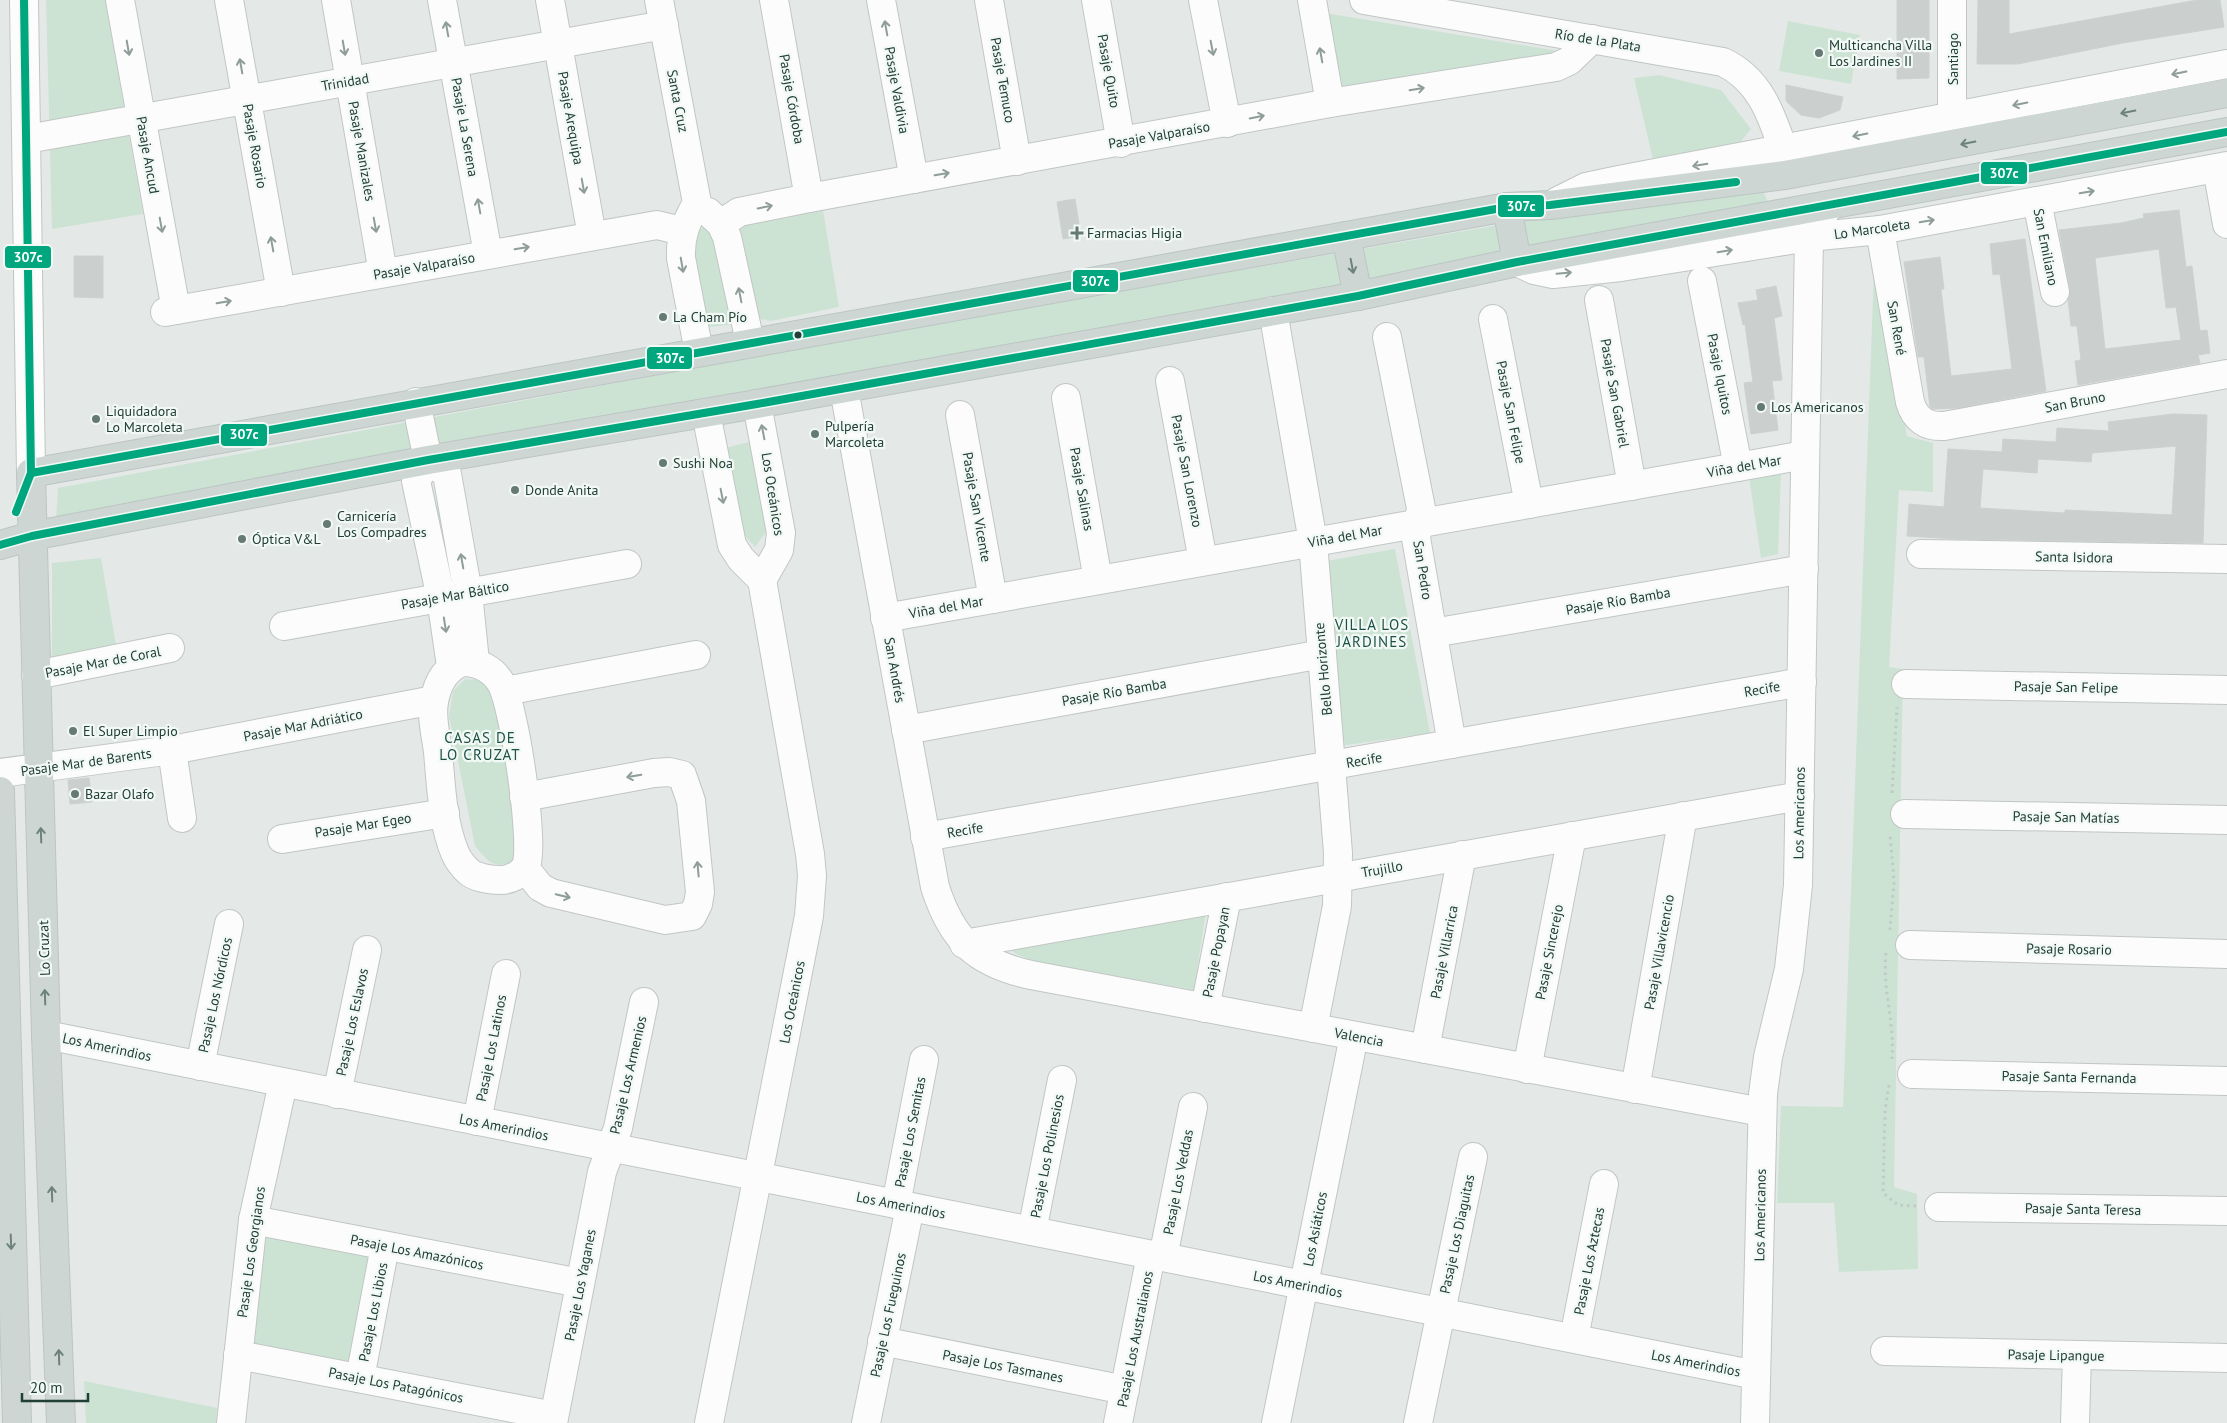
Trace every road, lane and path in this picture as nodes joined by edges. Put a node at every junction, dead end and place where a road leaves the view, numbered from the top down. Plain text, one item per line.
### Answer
1 (24, 0) edge
2 (120, 0) edge
3 (229, 0) edge
4 (336, 0) edge
5 (442, 0) edge
6 (550, 0) edge
7 (774, 0) edge
8 (881, 0) edge
9 (989, 0) edge
10 (1096, 0) edge
11 (1203, 0) edge
12 (1312, 0) edge
13 (1364, 0) edge
14 (1952, 0) edge
15 (661, 13) edge
16 (1592, 39) junction
17 (558, 44) junction
18 (453, 62) junction
19 (2227, 64) edge
20 (350, 81) junction
21 (2227, 93) edge
22 (246, 100) junction
23 (1330, 103) junction
24 (1952, 117) junction
25 (141, 118) junction
26 (1227, 123) junction
27 (2227, 132) edge
28 (27, 138) junction
29 (1121, 142) junction
30 (1783, 149) junction
31 (1017, 160) junction
32 (2222, 167) edge
33 (914, 179) junction
34 (809, 198) junction
35 (2037, 201) junction
36 (697, 203) junction
37 (1550, 205) junction
38 (1829, 206) junction
39 (1507, 207) junction
40 (720, 224) junction
41 (2227, 224) edge
42 (682, 230) junction
43 (1880, 230) junction
44 (592, 236) junction
45 (1346, 236) junction
46 (1809, 237) junction
47 (488, 254) junction
48 (1517, 262) junction
49 (383, 273) junction
50 (1702, 281) dead end
51 (281, 292) junction
52 (2055, 292) dead end
53 (1358, 296) junction
54 (1599, 300) dead end
55 (171, 311) joint
56 (1273, 311) junction
57 (1493, 319) dead end
58 (1387, 337) dead end
59 (750, 342) junction
60 (699, 352) junction
61 (2227, 374) edge
62 (1170, 381) dead end
63 (844, 389) junction
64 (1066, 398) dead end
65 (416, 402) junction
66 (757, 404) junction
67 (706, 413) junction
68 (960, 415) dead end
69 (1923, 422) joint
70 (1806, 455) junction
71 (428, 460) junction
72 (1738, 467) junction
73 (31, 473) junction
74 (1632, 486) junction
75 (1529, 504) junction
76 (1419, 524) junction
77 (32, 536) junction
78 (0, 537) edge
79 (1312, 542) junction
80 (0, 544) edge
81 (1921, 554) dead end
82 (2227, 559) edge
83 (1203, 561) junction
84 (627, 564) dead end
85 (1804, 569) junction
86 (762, 580) junction
87 (1098, 580) junction
88 (468, 593) junction
89 (441, 598) junction
90 (993, 599) junction
91 (885, 618) junction
92 (284, 626) dead end
93 (1433, 633) junction
94 (170, 648) dead end
95 (1322, 654) junction
96 (696, 655) dead end
97 (463, 664) junction
98 (36, 675) junction
99 (1802, 682) junction
100 (1906, 684) dead end
101 (2227, 690) edge
102 (505, 691) junction
103 (434, 700) junction
104 (906, 730) junction
105 (1452, 744) junction
106 (172, 750) junction
107 (1330, 765) junction
108 (39, 769) junction
109 (0, 773) edge
110 (0, 791) edge
111 (1800, 796) junction
112 (524, 797) junction
113 (445, 813) junction
114 (1905, 814) dead end
115 (1683, 816) junction
116 (182, 818) dead end
117 (2227, 820) edge
118 (1572, 836) junction
119 (925, 837) junction
120 (282, 839) dead end
121 (1462, 855) junction
122 (525, 868) junction
123 (1339, 877) junction
124 (1227, 897) junction
125 (229, 924) dead end
126 (964, 944) junction
127 (1910, 945) dead end
128 (367, 950) dead end
129 (2227, 954) edge
130 (506, 974) dead end
131 (2, 1002) edge
132 (644, 1002) dead end
133 (1205, 1008) junction
134 (1313, 1028) junction
135 (46, 1035) junction
136 (1354, 1036) junction
137 (1425, 1049) junction
138 (924, 1060) dead end
139 (200, 1066) junction
140 (1527, 1068) junction
141 (1912, 1074) dead end
142 (1062, 1080) dead end
143 (2227, 1081) edge
144 (283, 1083) junction
145 (1635, 1089) junction
146 (337, 1094) junction
147 (1193, 1107) dead end
148 (1762, 1112) junction
149 (477, 1121) junction
150 (50, 1140) junction
151 (8, 1143) junction
152 (611, 1148) junction
153 (1473, 1157) dead end
154 (757, 1177) junction
155 (1604, 1184) dead end
156 (1883, 1193) dead end
157 (903, 1206) junction
158 (1939, 1207) joint
159 (2227, 1211) edge
160 (253, 1220) junction
161 (1032, 1231) junction
162 (385, 1246) junction
163 (1157, 1256) junction
164 (580, 1283) junction
165 (1304, 1285) junction
166 (1441, 1312) junction
167 (1574, 1338) junction
168 (882, 1341) junction
169 (1885, 1351) dead end
170 (238, 1355) junction
171 (2077, 1355) junction
172 (2227, 1358) edge
173 (1756, 1375) junction
174 (360, 1378) junction
175 (1125, 1390) junction
176 (553, 1420) edge
177 (17, 1423) edge
178 (61, 1423) edge
179 (231, 1423) edge
180 (709, 1423) edge
181 (866, 1423) edge
182 (1118, 1423) edge
183 (1276, 1423) edge
184 (1418, 1423) edge
185 (1755, 1423) edge
186 (2075, 1423) edge

1 - 28 street, Lo Cruzat
2 -> 25 street, Pasaje Ancud
22 -> 3 street, Pasaje Rosario
4 -> 20 street, Pasaje Manizales
18 -> 5 street, Pasaje La Serena
6 - 17 street, Pasaje Arequipa
7 - 34 street, Pasaje Córdoba
33 -> 8 street, Pasaje Valdivia
9 - 31 street, Pasaje Temuco
10 - 29 street, Pasaje Quito
11 -> 26 street
23 -> 12 street
13 - 16 street, Río de la Plata
14 - 24 street, Santiago
15 - 17 street, Trinidad
15 - 36 street, Santa Cruz
23 -> 16 street, Pasaje Valparaíso
16 - 30 street, Río de la Plata
17 - 18 street, Trinidad
17 -> 44 street, Pasaje Arequipa
18 - 20 street, Trinidad
47 -> 18 street, Pasaje La Serena
19 -> 24 street
20 - 22 street, Trinidad
20 -> 49 street, Pasaje Manizales
21 -> 37 main road
22 - 25 street, Trinidad
51 -> 22 street, Pasaje Rosario
26 -> 23 street, Pasaje Valparaíso
24 -> 30 street
25 - 28 street, Trinidad
25 -> 55 street, Pasaje Ancud
26 - 29 street, Pasaje Valparaíso
27 - 38 main road
28 - 73 street, Lo Cruzat
29 - 31 street, Pasaje Valparaíso
30 -> 37 street
33 -> 31 street, Pasaje Valparaíso
35 -> 32 street, Lo Marcoleta
32 - 41 street
33 - 34 street, Pasaje Valparaíso
40 -> 34 street, Pasaje Valparaíso
43 -> 35 street, Lo Marcoleta
35 - 52 street, San Emiliano
36 - 40 street
36 - 42 street
37 - 39 main road
38 - 46 street
38 - 48 main road
39 - 45 main road
39 - 48 main road
59 -> 40 street
42 - 44 street, Pasaje Valparaíso
42 -> 60 street
43 - 46 street, Lo Marcoleta
43 - 69 street, San René
47 -> 44 street, Pasaje Valparaíso
45 -> 53 main road
45 - 59 main road
48 -> 46 street, Lo Marcoleta
46 - 70 street, Los Americanos
47 - 49 street, Pasaje Valparaíso
48 - 53 main road
49 - 51 street, Pasaje Valparaíso
50 - 72 street, Pasaje Iquitos
55 -> 51 street, Pasaje Valparaíso
53 - 56 main road
54 - 74 street, Pasaje San Gabriel
56 - 63 main road
56 - 79 street, Bello Horizonte
57 - 75 street, Pasaje San Felipe
58 - 76 street, San Pedro
59 - 60 main road
60 - 65 main road
61 - 69 street, San Bruno
62 - 83 street, Pasaje San Lorenzo
63 - 66 main road
63 - 91 street, San Andrés
64 - 87 street, Pasaje Salinas
65 - 71 street
65 - 73 main road
66 - 67 main road
86 -> 66 street, Los Oceánicos
67 - 71 main road
67 -> 86 street
68 - 90 street, Pasaje San Vicente
70 - 72 street, Viña del Mar
70 - 85 street, Los Americanos
71 - 77 main road
88 -> 71 street
71 - 89 street
72 - 74 street, Viña del Mar
73 - 77 main road, Lo Cruzat
73 - 78 main road, Lo Cruzat
74 - 75 street, Viña del Mar
75 - 76 street, Viña del Mar
76 - 79 street, Viña del Mar
76 - 93 street, San Pedro
77 - 80 main road
77 - 98 main road, Lo Cruzat
79 - 83 street, Viña del Mar
79 - 95 street, Bello Horizonte
81 - 82 street, Santa Isidora
83 - 87 street, Viña del Mar
84 - 88 street, Pasaje Mar Báltico
85 - 93 street, Pasaje Río Bamba
85 - 99 street, Los Americanos
86 - 154 street, Los Oceánicos
87 - 90 street, Viña del Mar
88 - 89 street, Pasaje Mar Báltico
88 - 97 street
89 - 92 street, Pasaje Mar Báltico
89 -> 97 street
90 - 91 street, Viña del Mar
91 - 104 street, San Andrés
93 - 105 street, San Pedro
94 - 98 street, Pasaje Mar de Coral
95 - 104 street, Pasaje Río Bamba
95 - 107 street, Bello Horizonte
96 - 102 street
97 - 102 street
97 - 103 street
98 - 108 main road, Lo Cruzat
99 - 105 street, Recife
99 - 111 street, Los Americanos
100 - 101 street, Pasaje San Felipe
102 - 112 street
103 - 106 street, Pasaje Mar Adriático
103 - 113 street
104 - 119 street, San Andrés
105 - 107 street, Recife
106 - 108 street, Pasaje Mar de Barents
106 - 116 street
107 - 119 street, Recife
107 - 123 street, Bello Horizonte
108 - 109 street, Pasaje Mar de Barents
135 -> 108 main road, Lo Cruzat
110 - 131 main road
111 - 115 street, Trujillo
111 - 148 street, Los Americanos
112 - 122 street
122 -> 112 street
113 - 120 street, Pasaje Mar Egeo
113 - 122 street
114 - 117 street, Pasaje San Matías
115 - 118 street, Trujillo
115 - 145 street, Pasaje Villavicencio
118 - 121 street, Trujillo
118 - 140 street, Pasaje Sincerejo
119 - 126 street, San Andrés
121 - 123 street, Trujillo
121 - 137 street, Pasaje Villarrica
123 - 124 street, Trujillo
123 - 134 street, Bello Horizonte
124 - 126 street, Trujillo
124 - 133 street, Pasaje Popayan
125 - 139 street, Pasaje Los Nórdicos
126 - 133 street, Valencia
127 - 129 street, Pasaje Rosario
128 - 146 street, Pasaje Los Eslavos
130 - 149 street, Pasaje Los Latinos
131 - 151 main road
132 - 152 street, Pasaje Los Armenios
133 - 134 street, Valencia
134 - 136 street, Valencia
135 - 139 street, Los Amerindios
135 - 150 main road, Lo Cruzat
136 - 137 street, Valencia
136 - 165 street, Los Asiáticos
137 - 140 street, Valencia
138 - 157 street, Pasaje Los Semitas
139 - 144 street, Los Amerindios
140 - 145 street, Valencia
141 - 143 street, Pasaje Santa Fernanda
142 - 161 street, Pasaje Los Polinesios
144 - 146 street, Los Amerindios
144 - 160 street, Pasaje Los Georgianos
145 - 148 street, Valencia
146 - 149 street, Los Amerindios
147 - 163 street, Pasaje Los Veddas
148 - 173 street, Los Americanos
149 - 152 street, Los Amerindios
150 - 151 main road
178 -> 150 main road, Lo Cruzat
151 -> 177 main road
152 - 154 street, Los Amerindios
152 - 164 street, Pasaje Los Yaganes
153 - 166 street, Pasaje Los Diaguitas
154 - 157 street, Los Amerindios
154 - 180 street, Los Oceánicos
155 - 167 street, Pasaje Los Aztecas
156 - 158 path
157 - 161 street, Los Amerindios
157 - 168 street, Pasaje Los Fueguinos
158 - 159 street, Pasaje Santa Teresa
160 - 162 street, Pasaje Los Amazónicos
160 - 170 street, Pasaje Los Georgianos
161 - 163 street, Los Amerindios
162 - 164 street, Pasaje Los Amazónicos
162 - 174 street, Pasaje Los Libios
163 - 165 street, Los Amerindios
163 - 175 street, Pasaje Los Australianos
164 - 176 street, Pasaje Los Yaganes
165 - 166 street, Los Amerindios
165 - 183 street, Los Asiáticos
166 - 167 street, Los Amerindios
166 - 184 street, Pasaje Los Diaguitas
167 - 173 street, Los Amerindios
168 - 175 street, Pasaje Los Tasmanes
168 - 181 street, Pasaje Los Fueguinos
169 - 171 street, Pasaje Lipangue
170 - 174 street, Pasaje Los Patagónicos
170 - 179 street, Pasaje Los Georgianos
171 - 172 street, Pasaje Lipangue
171 - 186 street
173 - 185 street, Los Americanos
174 - 176 street, Pasaje Los Patagónicos
175 - 182 street, Pasaje Los Australianos

